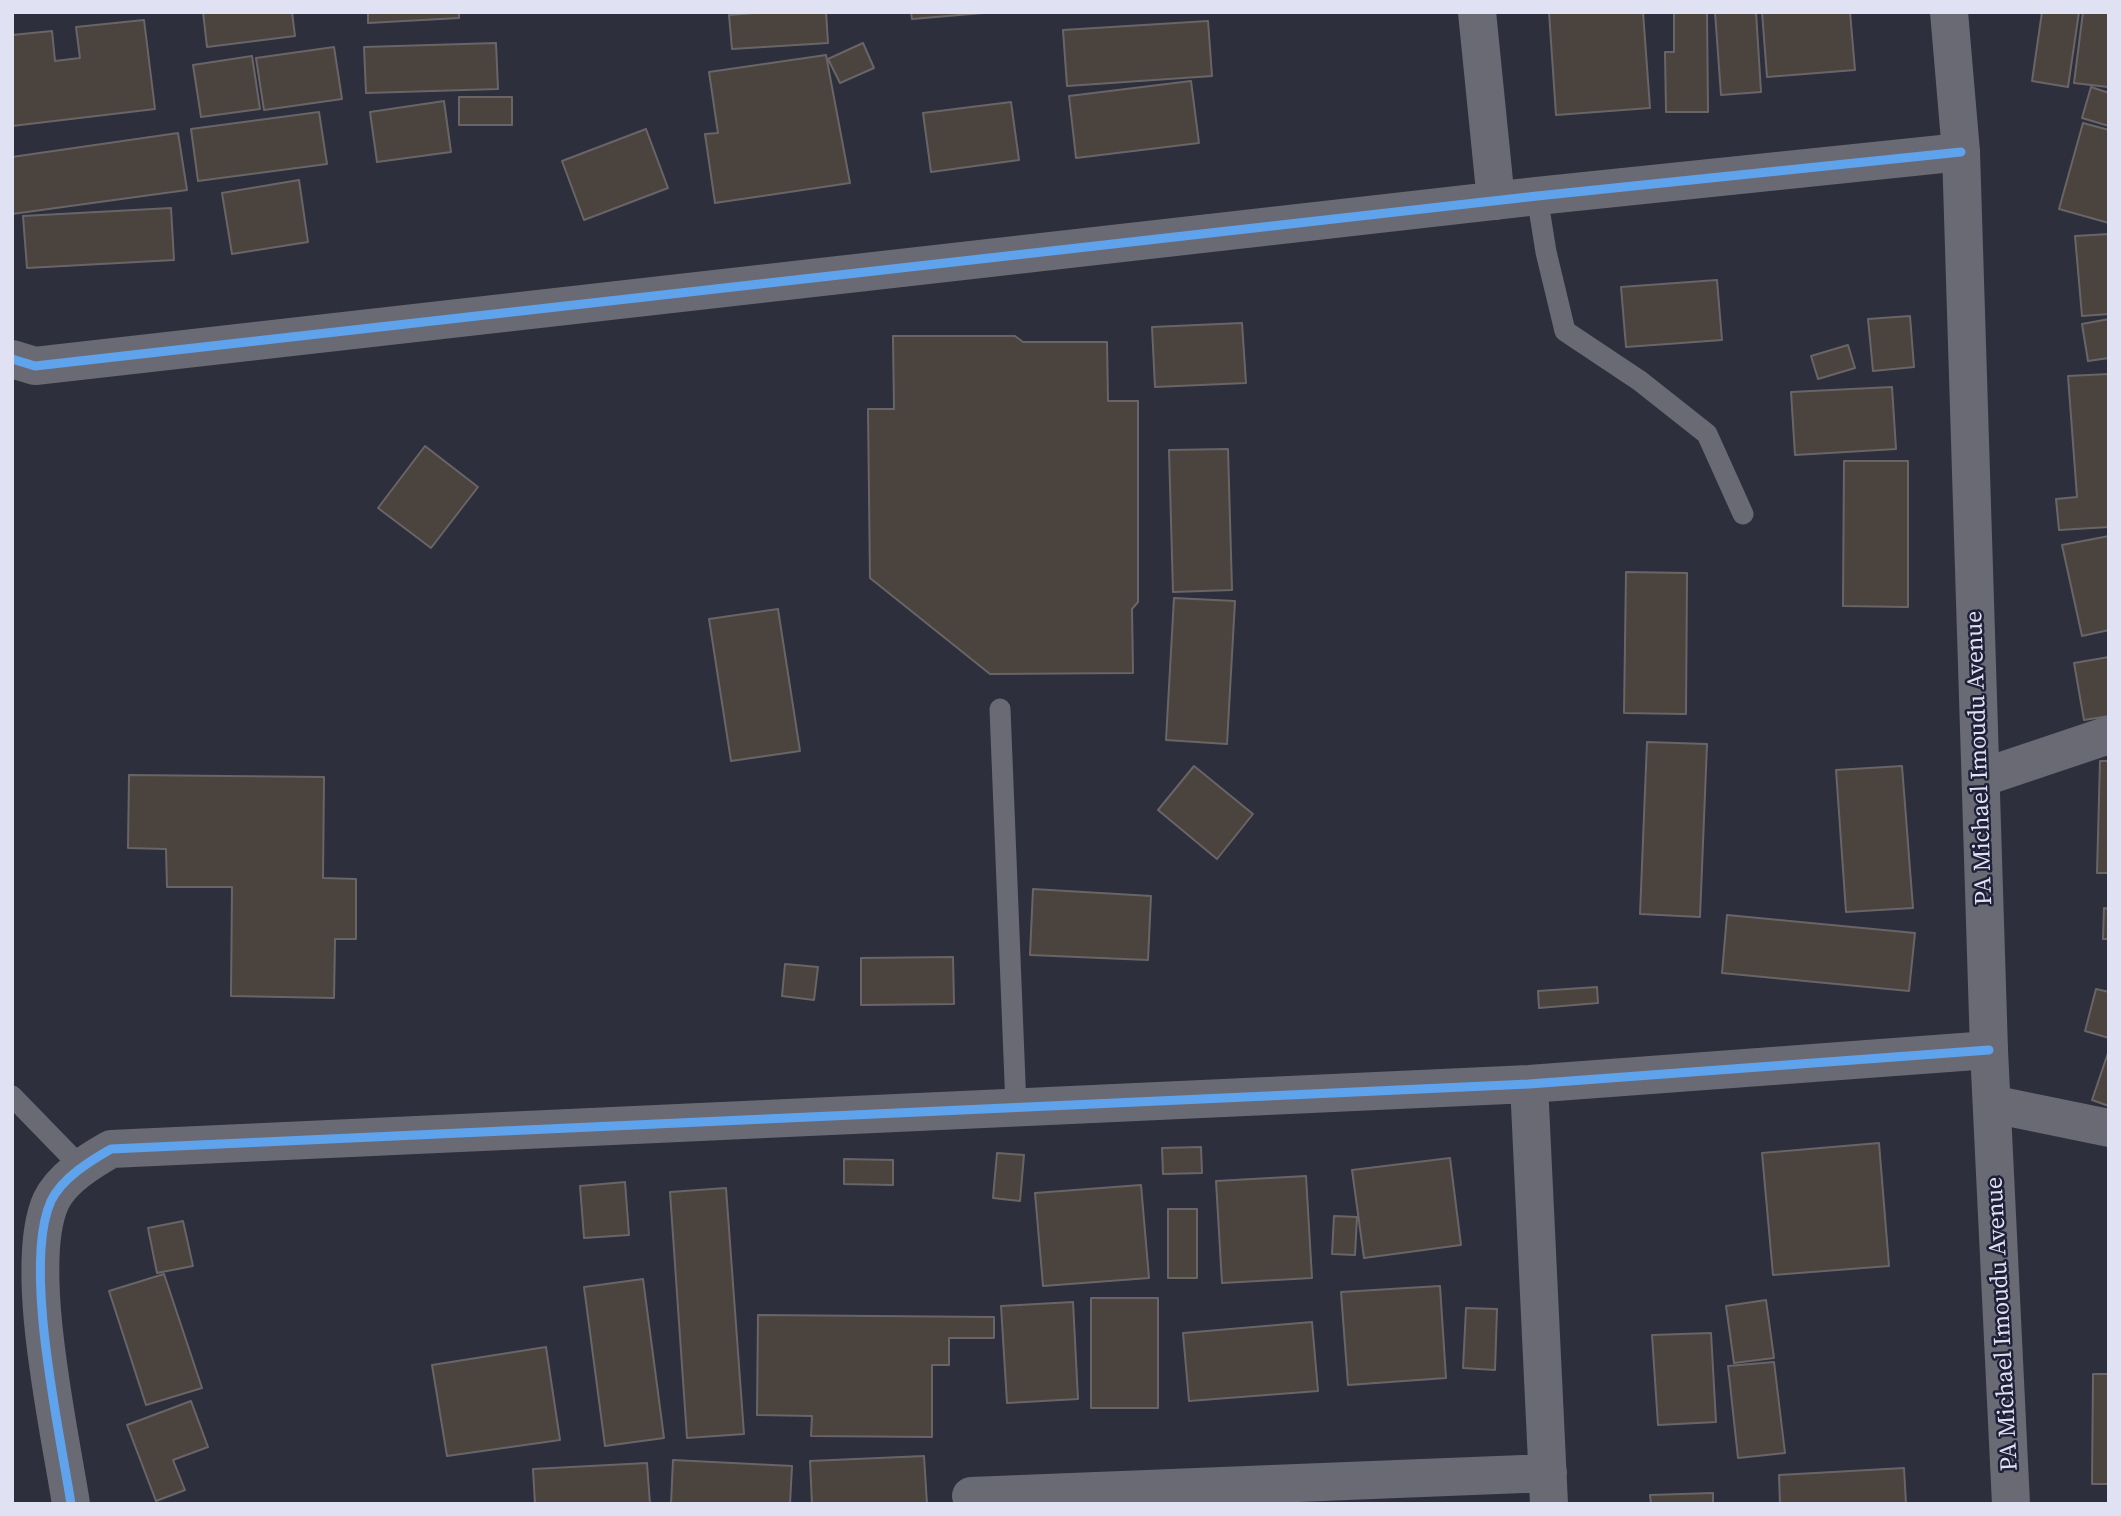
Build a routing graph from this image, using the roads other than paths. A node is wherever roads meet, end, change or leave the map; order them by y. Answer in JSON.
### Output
{"nodes":[{"id":1,"x":1477,"y":12,"type":"edge"},
{"id":2,"x":1949,"y":12,"type":"edge"},
{"id":3,"x":1961,"y":152,"type":"junction"},
{"id":4,"x":1537,"y":196,"type":"junction"},
{"id":5,"x":1496,"y":201,"type":"junction"},
{"id":6,"x":12,"y":359,"type":"edge"},
{"id":7,"x":1743,"y":514,"type":"dead end"},
{"id":8,"x":1000,"y":709,"type":"dead end"},
{"id":9,"x":2109,"y":735,"type":"edge"},
{"id":10,"x":1981,"y":778,"type":"junction"},
{"id":11,"x":1989,"y":1050,"type":"junction"},
{"id":12,"x":1529,"y":1084,"type":"junction"},
{"id":13,"x":12,"y":1096,"type":"edge"},
{"id":14,"x":1992,"y":1104,"type":"junction"},
{"id":15,"x":1016,"y":1107,"type":"junction"},
{"id":16,"x":2109,"y":1128,"type":"edge"},
{"id":17,"x":81,"y":1167,"type":"junction"},
{"id":18,"x":1549,"y":1489,"type":"edge"},
{"id":19,"x":971,"y":1496,"type":"dead end"},
{"id":20,"x":71,"y":1504,"type":"edge"},
{"id":21,"x":2011,"y":1504,"type":"edge"}],
"edges":[{"from":1,"to":5,"type":"street"},
{"from":2,"to":3,"type":"street","name":"PA Michael Imoudu Avenue"},
{"from":3,"to":4,"type":"street"},
{"from":3,"to":10,"type":"street","name":"PA Michael Imoudu Avenue"},
{"from":4,"to":5,"type":"street"},
{"from":4,"to":7,"type":"lane"},
{"from":5,"to":6,"type":"street"},
{"from":8,"to":15,"type":"lane"},
{"from":9,"to":10,"type":"street"},
{"from":10,"to":11,"type":"street","name":"PA Michael Imoudu Avenue"},
{"from":11,"to":12,"type":"street"},
{"from":11,"to":14,"type":"street","name":"PA Michael Imoudu Avenue"},
{"from":12,"to":15,"type":"street"},
{"from":12,"to":18,"type":"street"},
{"from":13,"to":17,"type":"lane"},
{"from":14,"to":16,"type":"street"},
{"from":14,"to":21,"type":"street","name":"PA Michael Imoudu Avenue"},
{"from":15,"to":17,"type":"street"},
{"from":17,"to":20,"type":"street"},
{"from":18,"to":19,"type":"street"}]}
